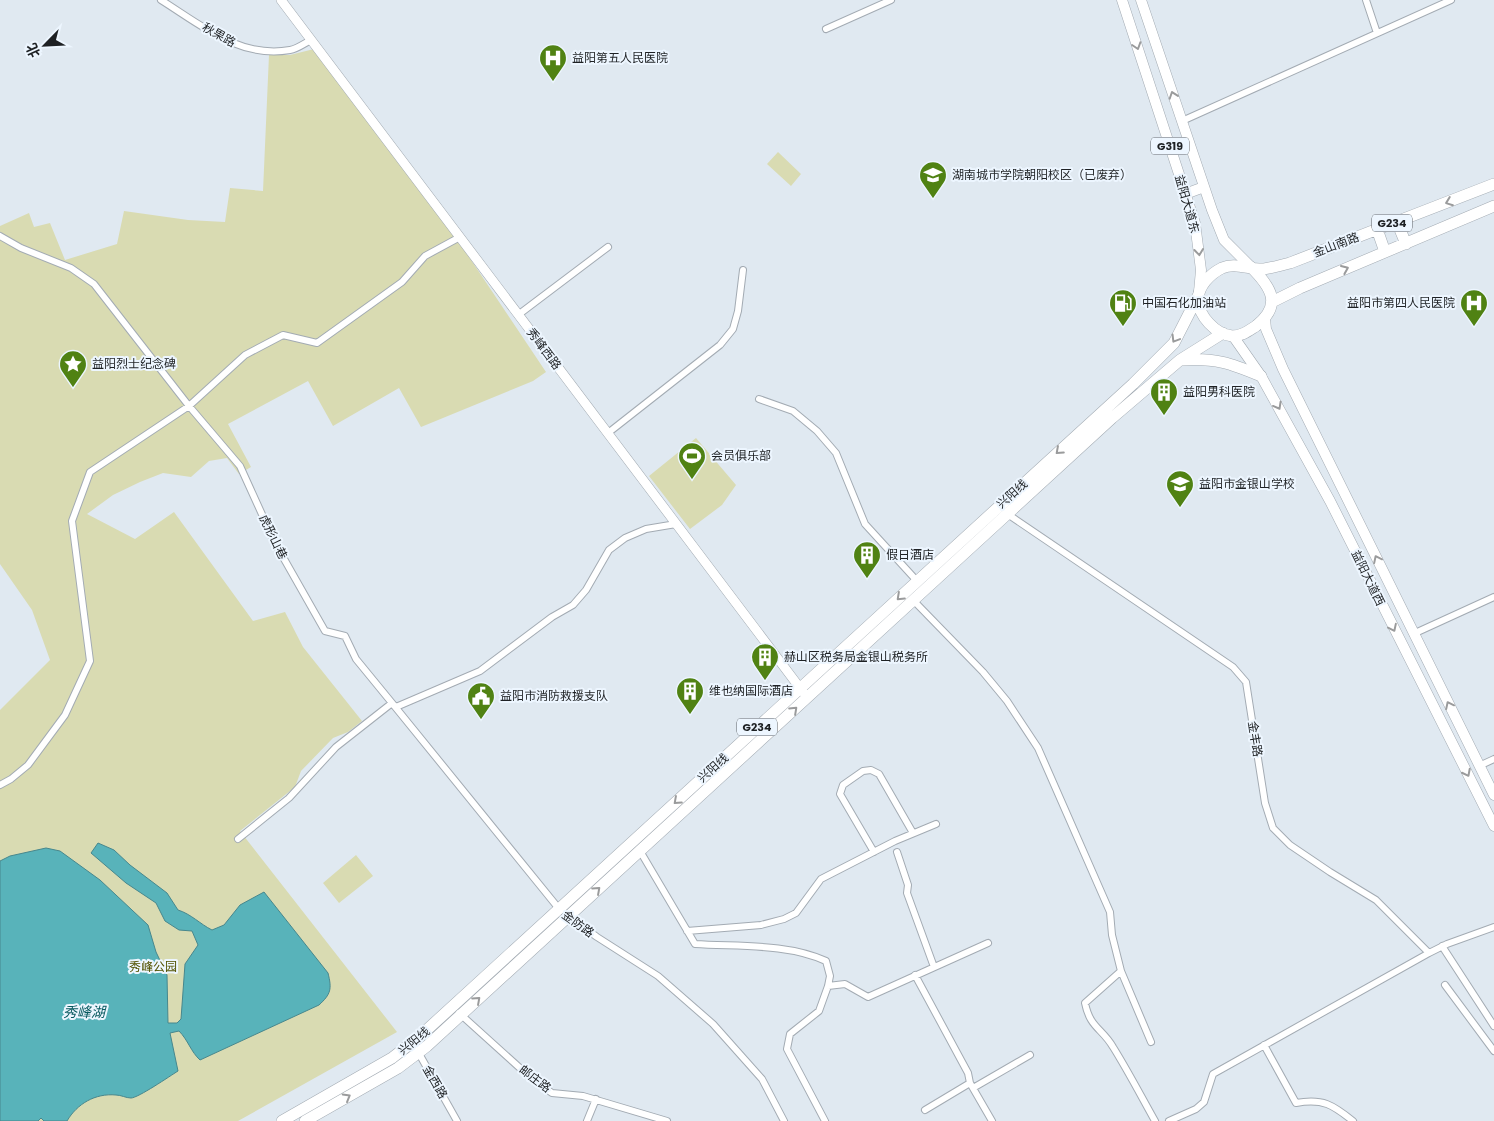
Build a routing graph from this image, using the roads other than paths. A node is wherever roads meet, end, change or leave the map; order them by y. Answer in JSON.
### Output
{"nodes":[{"id":1,"x":161,"y":0,"type":"edge"},
{"id":2,"x":281,"y":0,"type":"edge"},
{"id":3,"x":891,"y":0,"type":"edge"},
{"id":4,"x":1122,"y":0,"type":"edge"},
{"id":5,"x":1141,"y":0,"type":"edge"},
{"id":6,"x":1366,"y":0,"type":"edge"},
{"id":7,"x":1451,"y":0,"type":"edge"},
{"id":8,"x":826,"y":29,"type":"dead end"},
{"id":9,"x":1377,"y":33,"type":"junction"},
{"id":10,"x":311,"y":40,"type":"junction"},
{"id":11,"x":1182,"y":121,"type":"junction"},
{"id":12,"x":1494,"y":184,"type":"edge"},
{"id":13,"x":1204,"y":187,"type":"junction"},
{"id":14,"x":1185,"y":194,"type":"junction"},
{"id":15,"x":1494,"y":206,"type":"edge"},
{"id":16,"x":1397,"y":222,"type":"junction"},
{"id":17,"x":1377,"y":229,"type":"junction"},
{"id":18,"x":0,"y":236,"type":"edge"},
{"id":19,"x":460,"y":237,"type":"junction"},
{"id":20,"x":1406,"y":244,"type":"junction"},
{"id":21,"x":608,"y":247,"type":"dead end"},
{"id":22,"x":1385,"y":252,"type":"junction"},
{"id":23,"x":1251,"y":267,"type":"junction"},
{"id":24,"x":743,"y":270,"type":"dead end"},
{"id":25,"x":1198,"y":296,"type":"junction"},
{"id":26,"x":1272,"y":302,"type":"junction"},
{"id":27,"x":518,"y":315,"type":"junction"},
{"id":28,"x":1265,"y":319,"type":"junction"},
{"id":29,"x":1228,"y":335,"type":"junction"},
{"id":30,"x":1180,"y":360,"type":"junction"},
{"id":31,"x":1261,"y":376,"type":"junction"},
{"id":32,"x":759,"y":399,"type":"dead end"},
{"id":33,"x":189,"y":406,"type":"junction"},
{"id":34,"x":608,"y":433,"type":"junction"},
{"id":35,"x":1003,"y":511,"type":"junction"},
{"id":36,"x":676,"y":524,"type":"junction"},
{"id":37,"x":917,"y":581,"type":"junction"},
{"id":38,"x":1494,"y":597,"type":"edge"},
{"id":39,"x":913,"y":600,"type":"junction"},
{"id":40,"x":1413,"y":634,"type":"junction"},
{"id":41,"x":804,"y":693,"type":"junction"},
{"id":42,"x":394,"y":705,"type":"junction"},
{"id":43,"x":1494,"y":759,"type":"edge"},
{"id":44,"x":1479,"y":766,"type":"junction"},
{"id":45,"x":1490,"y":782,"type":"edge"},
{"id":46,"x":0,"y":785,"type":"edge"},
{"id":47,"x":1494,"y":795,"type":"edge"},
{"id":48,"x":936,"y":824,"type":"dead end"},
{"id":49,"x":1494,"y":826,"type":"edge"},
{"id":50,"x":913,"y":833,"type":"junction"},
{"id":51,"x":238,"y":839,"type":"dead end"},
{"id":52,"x":640,"y":851,"type":"junction"},
{"id":53,"x":874,"y":852,"type":"junction"},
{"id":54,"x":897,"y":852,"type":"dead end"},
{"id":55,"x":564,"y":913,"type":"junction"},
{"id":56,"x":1494,"y":927,"type":"edge"},
{"id":57,"x":687,"y":931,"type":"junction"},
{"id":58,"x":988,"y":943,"type":"dead end"},
{"id":59,"x":1442,"y":946,"type":"junction"},
{"id":60,"x":1429,"y":953,"type":"junction"},
{"id":61,"x":934,"y":967,"type":"junction"},
{"id":62,"x":1121,"y":971,"type":"junction"},
{"id":63,"x":915,"y":975,"type":"junction"},
{"id":64,"x":1445,"y":985,"type":"dead end"},
{"id":65,"x":828,"y":986,"type":"junction"},
{"id":66,"x":457,"y":1011,"type":"junction"},
{"id":67,"x":1494,"y":1026,"type":"edge"},
{"id":68,"x":1151,"y":1042,"type":"dead end"},
{"id":69,"x":1264,"y":1045,"type":"junction"},
{"id":70,"x":415,"y":1048,"type":"junction"},
{"id":71,"x":1494,"y":1051,"type":"edge"},
{"id":72,"x":1030,"y":1055,"type":"dead end"},
{"id":73,"x":972,"y":1086,"type":"junction"},
{"id":74,"x":596,"y":1100,"type":"junction"},
{"id":75,"x":925,"y":1110,"type":"dead end"},
{"id":76,"x":282,"y":1121,"type":"edge"},
{"id":77,"x":305,"y":1121,"type":"edge"},
{"id":78,"x":457,"y":1121,"type":"edge"},
{"id":79,"x":587,"y":1121,"type":"edge"},
{"id":80,"x":667,"y":1121,"type":"edge"},
{"id":81,"x":784,"y":1121,"type":"edge"},
{"id":82,"x":825,"y":1121,"type":"edge"},
{"id":83,"x":992,"y":1121,"type":"edge"},
{"id":84,"x":1155,"y":1121,"type":"edge"},
{"id":85,"x":1168,"y":1121,"type":"edge"},
{"id":86,"x":1354,"y":1121,"type":"edge"}],
"edges":[{"from":1,"to":10,"type":"street","name":"秋果路"},
{"from":2,"to":10,"type":"street","name":"秀峰西路"},
{"from":3,"to":8,"type":"street"},
{"from":4,"to":14,"type":"main road","name":"益阳大道东","number":"G319","one_way":true},
{"from":11,"to":5,"type":"main road","number":"G319","one_way":true},
{"from":6,"to":9,"type":"street"},
{"from":7,"to":9,"type":"street"},
{"from":9,"to":11,"type":"street"},
{"from":10,"to":19,"type":"street","name":"秀峰西路"},
{"from":11,"to":13,"type":"main road","number":"G319"},
{"from":12,"to":16,"type":"highway","name":"金山南路","number":"G234","one_way":true},
{"from":13,"to":14,"type":"main road"},
{"from":13,"to":23,"type":"main road","number":"G319"},
{"from":14,"to":25,"type":"main road","name":"益阳大道东","number":"G319","one_way":true},
{"from":15,"to":20,"type":"highway","name":"金山南路","number":"G234"},
{"from":16,"to":17,"type":"highway","name":"金山南路","number":"G234"},
{"from":16,"to":20,"type":"highway"},
{"from":17,"to":22,"type":"highway"},
{"from":17,"to":23,"type":"highway","name":"金山南路","number":"G234"},
{"from":18,"to":33,"type":"street","name":"虎形山巷"},
{"from":19,"to":27,"type":"street","name":"秀峰西路"},
{"from":19,"to":33,"type":"street"},
{"from":20,"to":22,"type":"highway","name":"金山南路","number":"G234"},
{"from":21,"to":27,"type":"street"},
{"from":26,"to":22,"type":"highway","name":"金山南路","number":"G234","one_way":true},
{"from":23,"to":25,"type":"highway","number":"G234"},
{"from":23,"to":26,"type":"highway"},
{"from":24,"to":34,"type":"street"},
{"from":25,"to":29,"type":"highway"},
{"from":25,"to":35,"type":"highway","name":"兴阳线","number":"G234","one_way":true},
{"from":26,"to":28,"type":"highway"},
{"from":27,"to":34,"type":"street","name":"秀峰西路"},
{"from":28,"to":29,"type":"highway","number":"G234"},
{"from":40,"to":28,"type":"main road","name":"益阳大道西","one_way":true},
{"from":29,"to":30,"type":"highway","name":"兴阳线","number":"G234"},
{"from":29,"to":31,"type":"main road","name":"益阳大道西"},
{"from":30,"to":31,"type":"highway"},
{"from":30,"to":35,"type":"highway","name":"兴阳线","number":"G234"},
{"from":31,"to":49,"type":"main road","name":"益阳大道西","one_way":true},
{"from":32,"to":37,"type":"street"},
{"from":33,"to":42,"type":"street","name":"虎形山巷"},
{"from":33,"to":46,"type":"street"},
{"from":34,"to":36,"type":"street","name":"秀峰西路"},
{"from":35,"to":37,"type":"highway","name":"兴阳线","number":"G234"},
{"from":35,"to":39,"type":"highway","name":"兴阳线","number":"G234"},
{"from":35,"to":60,"type":"street","name":"金丰路"},
{"from":36,"to":41,"type":"street","name":"秀峰西路"},
{"from":36,"to":42,"type":"street"},
{"from":37,"to":41,"type":"highway","name":"兴阳线","number":"G234","one_way":true},
{"from":38,"to":40,"type":"street"},
{"from":39,"to":41,"type":"highway","name":"兴阳线","number":"G234"},
{"from":39,"to":62,"type":"street"},
{"from":44,"to":40,"type":"main road","name":"益阳大道西","one_way":true},
{"from":52,"to":41,"type":"highway","name":"兴阳线","number":"G234","one_way":true},
{"from":41,"to":55,"type":"highway","name":"兴阳线","number":"G234","one_way":true},
{"from":42,"to":51,"type":"street"},
{"from":42,"to":55,"type":"street","name":"金防路"},
{"from":43,"to":44,"type":"street"},
{"from":44,"to":45,"type":"main road","name":"益阳大道西"},
{"from":45,"to":47,"type":"main road","name":"益阳大道西"},
{"from":48,"to":50,"type":"street"},
{"from":50,"to":53,"type":"street"},
{"from":50,"to":53,"type":"street"},
{"from":55,"to":52,"type":"highway","name":"兴阳线","number":"G234","one_way":true},
{"from":52,"to":57,"type":"street"},
{"from":53,"to":57,"type":"street"},
{"from":54,"to":61,"type":"street"},
{"from":55,"to":66,"type":"highway","name":"兴阳线","number":"G234"},
{"from":55,"to":81,"type":"street","name":"金防路"},
{"from":56,"to":59,"type":"street"},
{"from":57,"to":65,"type":"street"},
{"from":58,"to":61,"type":"street"},
{"from":59,"to":60,"type":"street"},
{"from":59,"to":67,"type":"street"},
{"from":60,"to":69,"type":"street"},
{"from":61,"to":63,"type":"street"},
{"from":62,"to":68,"type":"street"},
{"from":62,"to":84,"type":"street"},
{"from":63,"to":65,"type":"street"},
{"from":63,"to":73,"type":"street"},
{"from":64,"to":71,"type":"street"},
{"from":65,"to":82,"type":"street"},
{"from":66,"to":70,"type":"highway","name":"兴阳线","number":"G234"},
{"from":66,"to":74,"type":"street","name":"邮庄路"},
{"from":69,"to":85,"type":"street"},
{"from":69,"to":86,"type":"street"},
{"from":70,"to":76,"type":"highway","name":"兴阳线","number":"G234"},
{"from":77,"to":70,"type":"highway","name":"兴阳线","number":"G234","one_way":true},
{"from":70,"to":78,"type":"street","name":"金西路"},
{"from":72,"to":73,"type":"street"},
{"from":73,"to":75,"type":"street"},
{"from":73,"to":83,"type":"street"},
{"from":74,"to":79,"type":"street"},
{"from":74,"to":80,"type":"street","name":"邮庄路"}]}
